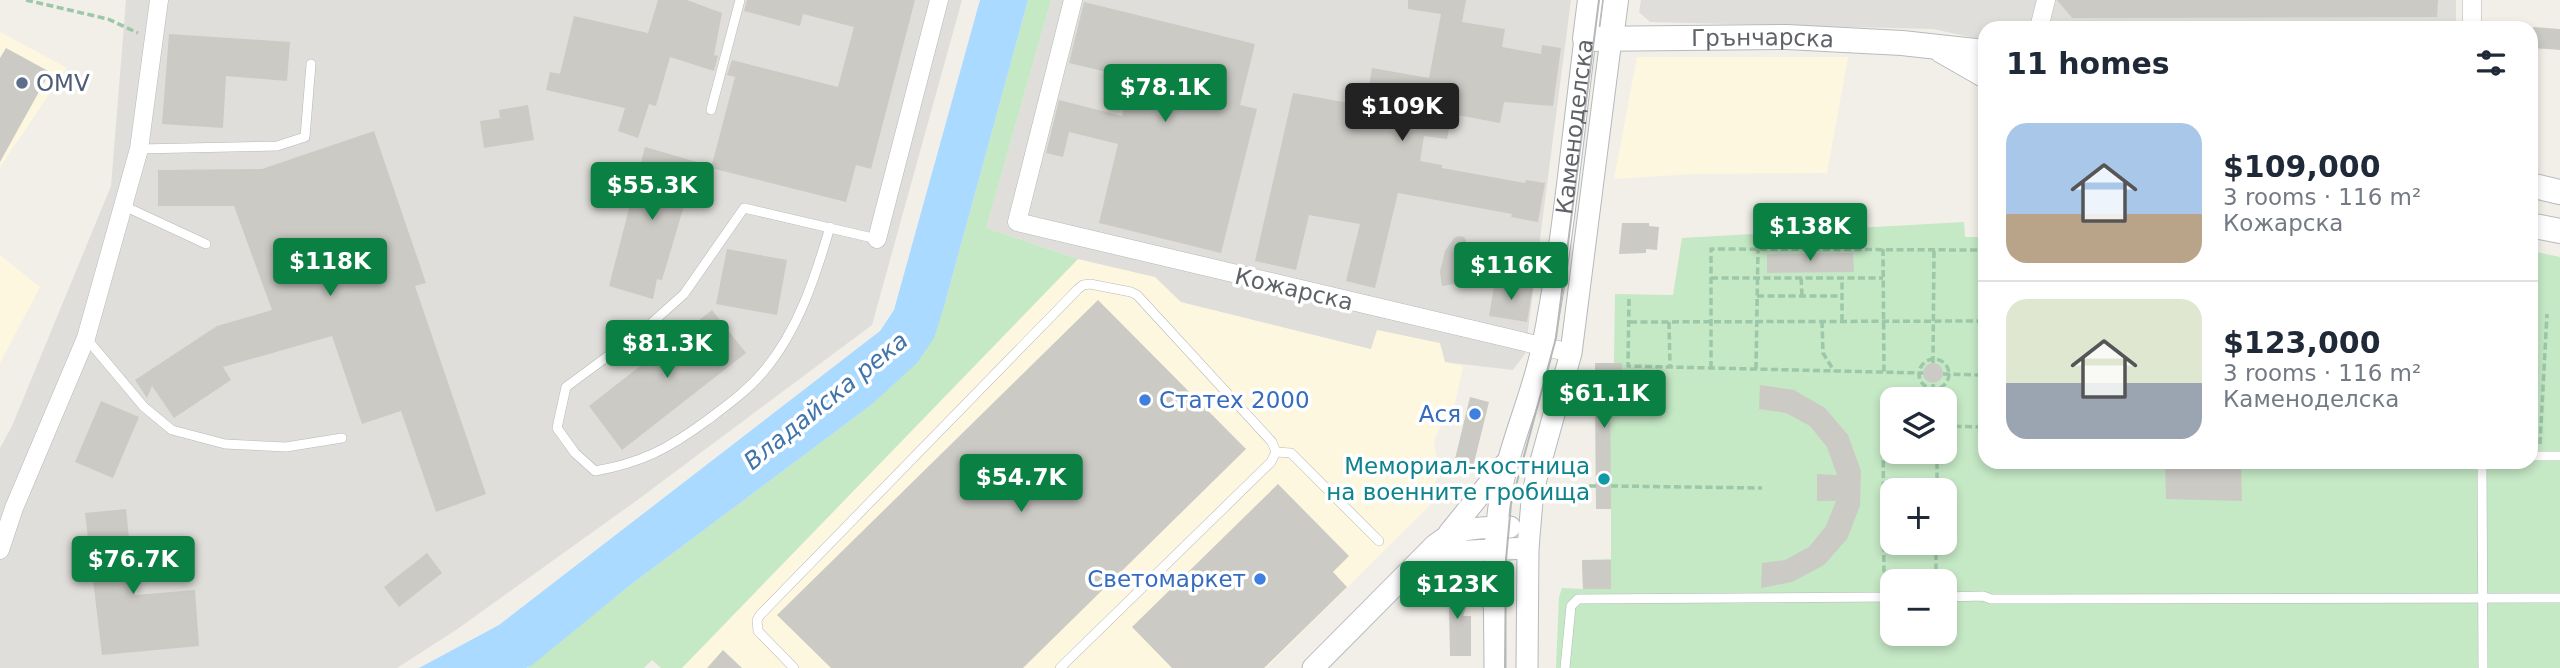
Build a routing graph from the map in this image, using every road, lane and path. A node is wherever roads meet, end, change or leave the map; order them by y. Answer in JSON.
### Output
{"nodes":[{"id":1,"x":26,"y":0,"type":"edge"},
{"id":2,"x":159,"y":0,"type":"edge"},
{"id":3,"x":740,"y":0,"type":"edge"},
{"id":4,"x":939,"y":0,"type":"edge"},
{"id":5,"x":1073,"y":0,"type":"edge"},
{"id":6,"x":1590,"y":0,"type":"edge"},
{"id":7,"x":1616,"y":0,"type":"edge"},
{"id":8,"x":2046,"y":0,"type":"edge"},
{"id":9,"x":2472,"y":0,"type":"edge"},
{"id":10,"x":2042,"y":21,"type":"edge"},
{"id":11,"x":2472,"y":21,"type":"edge"},
{"id":12,"x":1585,"y":39,"type":"junction"},
{"id":13,"x":1611,"y":39,"type":"junction"},
{"id":14,"x":154,"y":40,"type":"junction"},
{"id":15,"x":1939,"y":48,"type":"junction"},
{"id":16,"x":1978,"y":51,"type":"edge"},
{"id":17,"x":311,"y":64,"type":"dead end"},
{"id":18,"x":1978,"y":71,"type":"edge"},
{"id":19,"x":710,"y":110,"type":"dead end"},
{"id":20,"x":139,"y":149,"type":"junction"},
{"id":21,"x":2560,"y":181,"type":"edge"},
{"id":22,"x":2538,"y":182,"type":"edge"},
{"id":23,"x":2538,"y":185,"type":"edge"},
{"id":24,"x":2560,"y":192,"type":"edge"},
{"id":25,"x":124,"y":206,"type":"junction"},
{"id":26,"x":830,"y":227,"type":"junction"},
{"id":27,"x":2538,"y":227,"type":"edge"},
{"id":28,"x":2560,"y":231,"type":"edge"},
{"id":29,"x":877,"y":239,"type":"joint"},
{"id":30,"x":206,"y":244,"type":"dead end"},
{"id":31,"x":1758,"y":249,"type":"junction"},
{"id":32,"x":1884,"y":249,"type":"junction"},
{"id":33,"x":1934,"y":250,"type":"junction"},
{"id":34,"x":1978,"y":250,"type":"edge"},
{"id":35,"x":1711,"y":278,"type":"junction"},
{"id":36,"x":1758,"y":278,"type":"junction"},
{"id":37,"x":1801,"y":278,"type":"junction"},
{"id":38,"x":1842,"y":278,"type":"junction"},
{"id":39,"x":1883,"y":278,"type":"junction"},
{"id":40,"x":1757,"y":296,"type":"junction"},
{"id":41,"x":1801,"y":296,"type":"junction"},
{"id":42,"x":1842,"y":296,"type":"junction"},
{"id":43,"x":1629,"y":299,"type":"dead end"},
{"id":44,"x":2547,"y":314,"type":"dead end"},
{"id":45,"x":1711,"y":321,"type":"junction"},
{"id":46,"x":1757,"y":321,"type":"junction"},
{"id":47,"x":1822,"y":321,"type":"junction"},
{"id":48,"x":1842,"y":321,"type":"junction"},
{"id":49,"x":1884,"y":321,"type":"junction"},
{"id":50,"x":1933,"y":321,"type":"junction"},
{"id":51,"x":1978,"y":321,"type":"edge"},
{"id":52,"x":1629,"y":322,"type":"junction"},
{"id":53,"x":1669,"y":322,"type":"junction"},
{"id":54,"x":86,"y":338,"type":"junction"},
{"id":55,"x":1543,"y":347,"type":"junction"},
{"id":56,"x":1571,"y":354,"type":"junction"},
{"id":57,"x":1933,"y":361,"type":"junction"},
{"id":58,"x":1670,"y":367,"type":"junction"},
{"id":59,"x":1711,"y":368,"type":"junction"},
{"id":60,"x":1756,"y":369,"type":"junction"},
{"id":61,"x":1834,"y":371,"type":"junction"},
{"id":62,"x":1884,"y":373,"type":"junction"},
{"id":63,"x":1921,"y":373,"type":"junction"},
{"id":64,"x":1943,"y":374,"type":"dead end"},
{"id":65,"x":1950,"y":374,"type":"junction"},
{"id":66,"x":1978,"y":375,"type":"edge"},
{"id":67,"x":1933,"y":384,"type":"dead end"},
{"id":68,"x":1925,"y":387,"type":"edge"},
{"id":69,"x":1934,"y":387,"type":"edge"},
{"id":70,"x":1939,"y":387,"type":"edge"},
{"id":71,"x":2538,"y":420,"type":"edge"},
{"id":72,"x":1957,"y":426,"type":"edge"},
{"id":73,"x":1978,"y":427,"type":"edge"},
{"id":74,"x":342,"y":438,"type":"dead end"},
{"id":75,"x":1276,"y":452,"type":"junction"},
{"id":76,"x":1511,"y":455,"type":"junction"},
{"id":77,"x":2538,"y":456,"type":"edge"},
{"id":78,"x":2560,"y":456,"type":"edge"},
{"id":79,"x":1884,"y":464,"type":"edge"},
{"id":80,"x":2482,"y":469,"type":"edge"},
{"id":81,"x":1569,"y":486,"type":"dead end"},
{"id":82,"x":1596,"y":486,"type":"dead end"},
{"id":83,"x":1611,"y":486,"type":"dead end"},
{"id":84,"x":1762,"y":488,"type":"dead end"},
{"id":85,"x":1529,"y":526,"type":"junction"},
{"id":86,"x":1498,"y":527,"type":"junction"},
{"id":87,"x":1449,"y":533,"type":"junction"},
{"id":88,"x":1379,"y":541,"type":"dead end"},
{"id":89,"x":1528,"y":548,"type":"junction"},
{"id":90,"x":1496,"y":549,"type":"junction"},
{"id":91,"x":0,"y":550,"type":"edge"},
{"id":92,"x":1428,"y":564,"type":"junction"},
{"id":93,"x":1887,"y":569,"type":"edge"},
{"id":94,"x":1400,"y":582,"type":"junction"},
{"id":95,"x":1880,"y":597,"type":"edge"},
{"id":96,"x":1957,"y":597,"type":"edge"},
{"id":97,"x":2560,"y":598,"type":"edge"},
{"id":98,"x":2482,"y":599,"type":"junction"},
{"id":99,"x":1495,"y":607,"type":"junction"},
{"id":100,"x":794,"y":668,"type":"edge"},
{"id":101,"x":1060,"y":668,"type":"edge"},
{"id":102,"x":1313,"y":668,"type":"edge"},
{"id":103,"x":1495,"y":668,"type":"edge"},
{"id":104,"x":1527,"y":668,"type":"edge"},
{"id":105,"x":1565,"y":668,"type":"edge"},
{"id":106,"x":2483,"y":668,"type":"edge"}],
"edges":[{"from":1,"to":14,"type":"path"},
{"from":2,"to":14,"type":"street"},
{"from":3,"to":19,"type":"lane"},
{"from":4,"to":29,"type":"street"},
{"from":5,"to":55,"type":"street","name":"Кожарска"},
{"from":6,"to":12,"type":"main road","name":"Каменоделска"},
{"from":7,"to":13,"type":"main road","name":"Каменоделска"},
{"from":8,"to":10,"type":"street"},
{"from":9,"to":11,"type":"street"},
{"from":12,"to":13,"type":"main road","name":"Грънчарска"},
{"from":12,"to":55,"type":"street","name":"Каменоделска"},
{"from":13,"to":15,"type":"main road","name":"Грънчарска"},
{"from":13,"to":56,"type":"street","name":"Каменоделска"},
{"from":14,"to":20,"type":"street"},
{"from":15,"to":16,"type":"main road","name":"Грънчарска"},
{"from":15,"to":18,"type":"main road"},
{"from":17,"to":20,"type":"lane"},
{"from":20,"to":25,"type":"street"},
{"from":21,"to":22,"type":"street"},
{"from":23,"to":24,"type":"main road"},
{"from":25,"to":30,"type":"lane"},
{"from":25,"to":54,"type":"street"},
{"from":26,"to":26,"type":"lane"},
{"from":26,"to":29,"type":"lane"},
{"from":27,"to":28,"type":"main road"},
{"from":31,"to":32,"type":"path"},
{"from":31,"to":35,"type":"path"},
{"from":31,"to":36,"type":"path"},
{"from":32,"to":33,"type":"path"},
{"from":32,"to":39,"type":"path"},
{"from":33,"to":34,"type":"path"},
{"from":33,"to":50,"type":"path"},
{"from":35,"to":36,"type":"path"},
{"from":35,"to":45,"type":"path"},
{"from":36,"to":37,"type":"path"},
{"from":36,"to":40,"type":"path"},
{"from":37,"to":38,"type":"path"},
{"from":37,"to":41,"type":"path"},
{"from":38,"to":39,"type":"path"},
{"from":38,"to":42,"type":"path"},
{"from":39,"to":49,"type":"path"},
{"from":40,"to":41,"type":"path"},
{"from":40,"to":46,"type":"path"},
{"from":41,"to":42,"type":"path"},
{"from":42,"to":48,"type":"path"},
{"from":43,"to":52,"type":"path"},
{"from":44,"to":71,"type":"path"},
{"from":45,"to":46,"type":"path"},
{"from":45,"to":53,"type":"path"},
{"from":45,"to":59,"type":"path"},
{"from":46,"to":47,"type":"path"},
{"from":46,"to":60,"type":"path"},
{"from":47,"to":48,"type":"path"},
{"from":47,"to":61,"type":"path"},
{"from":48,"to":49,"type":"path"},
{"from":49,"to":50,"type":"path"},
{"from":49,"to":62,"type":"path"},
{"from":50,"to":51,"type":"path"},
{"from":50,"to":57,"type":"path"},
{"from":52,"to":53,"type":"path"},
{"from":52,"to":58,"type":"path"},
{"from":53,"to":58,"type":"path"},
{"from":54,"to":74,"type":"lane"},
{"from":54,"to":91,"type":"street"},
{"from":55,"to":56,"type":"street","name":"Кожарска"},
{"from":55,"to":76,"type":"street","name":"Каменоделска"},
{"from":56,"to":85,"type":"street","name":"Каменоделска"},
{"from":57,"to":63,"type":"path"},
{"from":57,"to":65,"type":"path"},
{"from":58,"to":59,"type":"path"},
{"from":59,"to":60,"type":"path"},
{"from":60,"to":61,"type":"path"},
{"from":61,"to":62,"type":"path"},
{"from":62,"to":63,"type":"path"},
{"from":63,"to":68,"type":"path"},
{"from":64,"to":65,"type":"path"},
{"from":65,"to":66,"type":"path"},
{"from":65,"to":70,"type":"path"},
{"from":67,"to":69,"type":"path"},
{"from":72,"to":73,"type":"path"},
{"from":75,"to":88,"type":"lane"},
{"from":75,"to":100,"type":"lane"},
{"from":75,"to":101,"type":"lane"},
{"from":76,"to":86,"type":"street","name":"Каменоделска"},
{"from":76,"to":87,"type":"street"},
{"from":77,"to":78,"type":"lane"},
{"from":79,"to":93,"type":"path"},
{"from":80,"to":98,"type":"lane"},
{"from":81,"to":82,"type":"path"},
{"from":83,"to":84,"type":"path"},
{"from":85,"to":86,"type":"street"},
{"from":85,"to":89,"type":"street","name":"Каменоделска"},
{"from":86,"to":87,"type":"street"},
{"from":86,"to":90,"type":"street","name":"Каменоделска"},
{"from":87,"to":94,"type":"street"},
{"from":89,"to":90,"type":"street"},
{"from":89,"to":104,"type":"street","name":"Каменоделска"},
{"from":90,"to":92,"type":"street"},
{"from":90,"to":99,"type":"street","name":"Каменоделска"},
{"from":92,"to":94,"type":"street"},
{"from":92,"to":99,"type":"street"},
{"from":94,"to":102,"type":"street"},
{"from":95,"to":105,"type":"lane"},
{"from":96,"to":98,"type":"lane"},
{"from":97,"to":98,"type":"lane"},
{"from":98,"to":106,"type":"lane"},
{"from":99,"to":103,"type":"street","name":"Каменоделска"}]}
